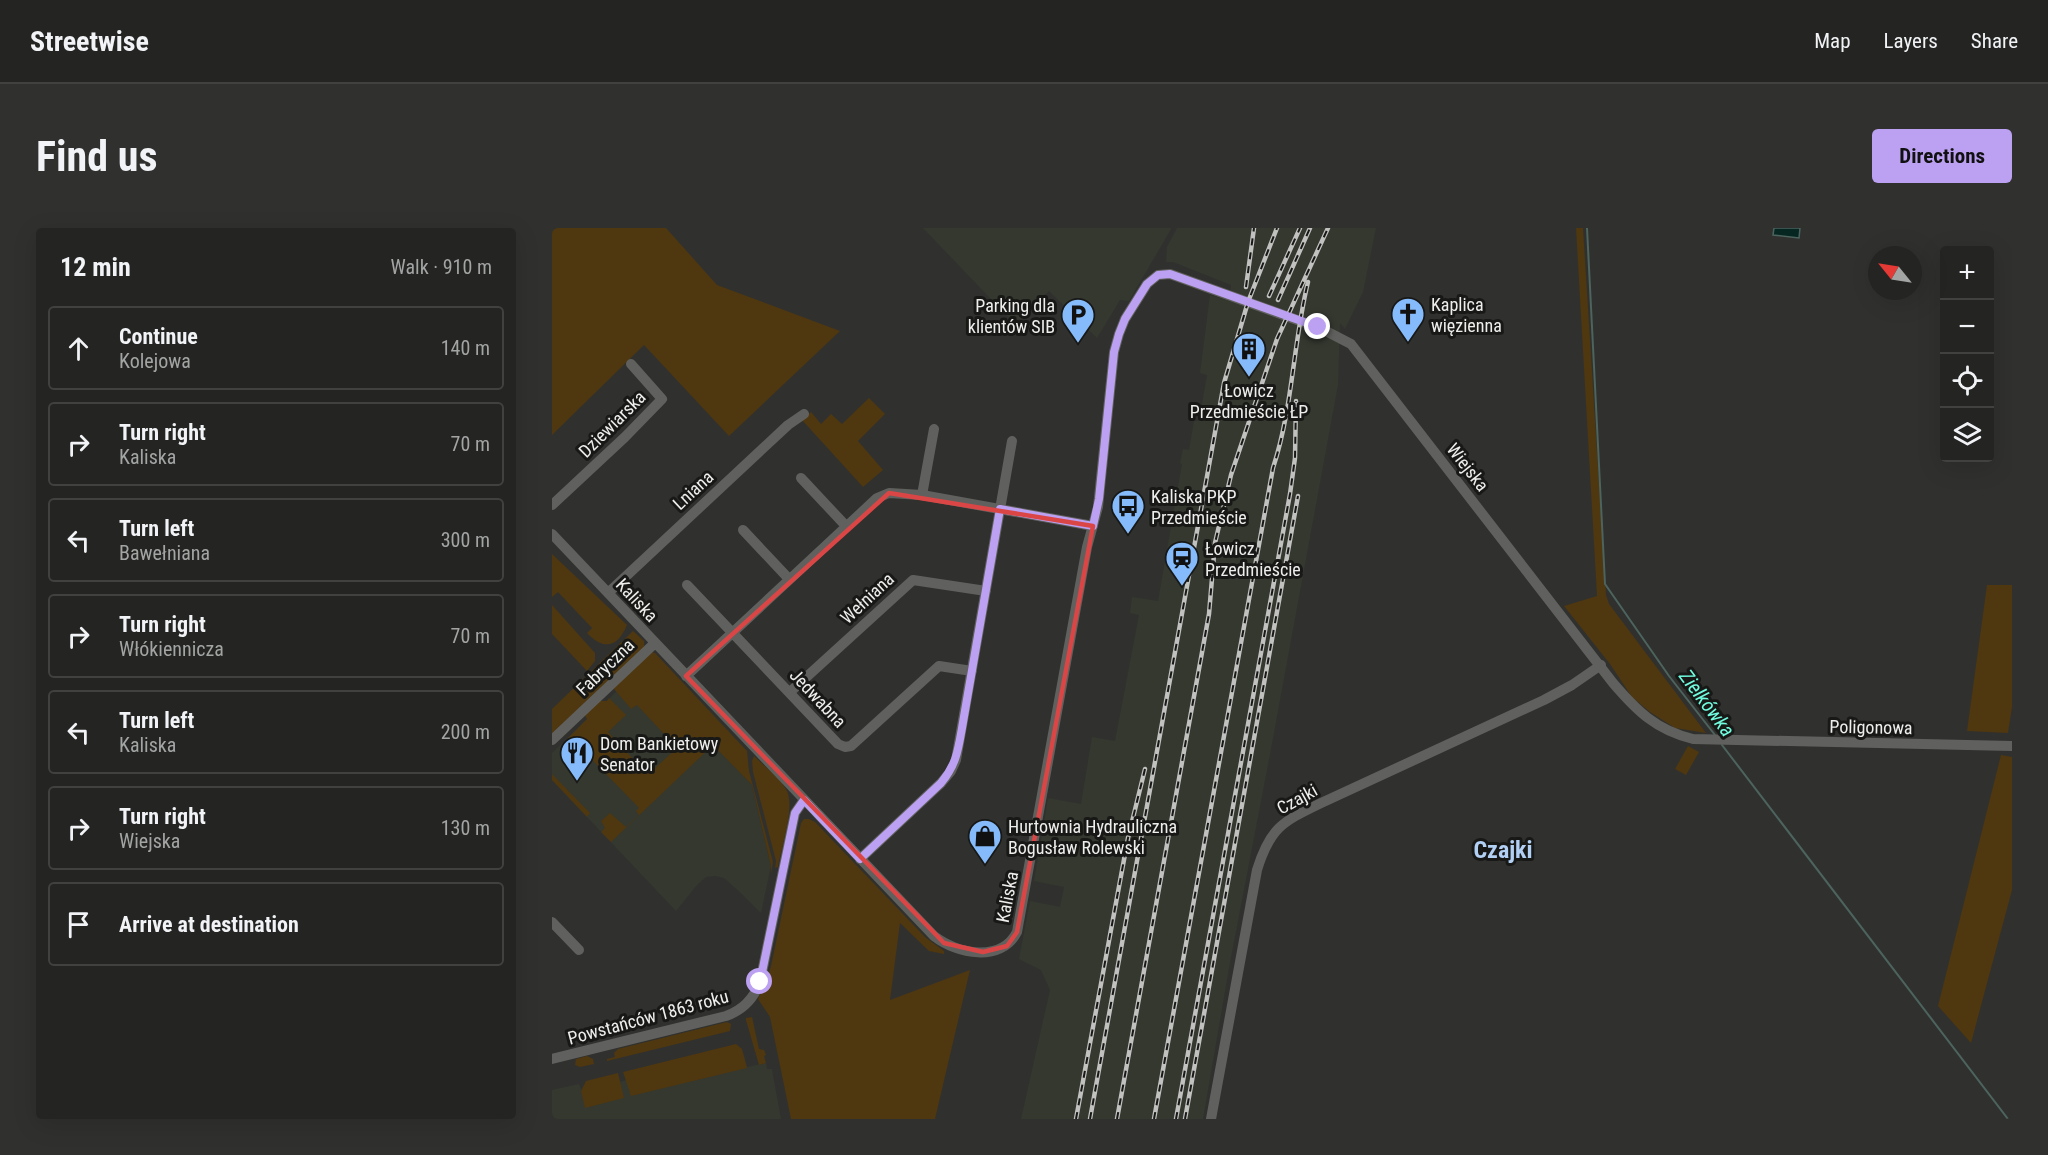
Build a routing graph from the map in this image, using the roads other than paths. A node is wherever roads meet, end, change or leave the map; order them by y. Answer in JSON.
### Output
{"nodes":[{"id":1,"x":1158,"y":275,"type":"joint"},
{"id":2,"x":631,"y":364,"type":"dead end"},
{"id":3,"x":804,"y":414,"type":"dead end"},
{"id":4,"x":934,"y":429,"type":"dead end"},
{"id":5,"x":1011,"y":441,"type":"dead end"},
{"id":6,"x":801,"y":478,"type":"dead end"},
{"id":7,"x":922,"y":495,"type":"junction"},
{"id":8,"x":552,"y":506,"type":"edge"},
{"id":9,"x":1000,"y":509,"type":"junction"},
{"id":10,"x":846,"y":526,"type":"junction"},
{"id":11,"x":1093,"y":526,"type":"junction"},
{"id":12,"x":742,"y":530,"type":"dead end"},
{"id":13,"x":552,"y":534,"type":"edge"},
{"id":14,"x":789,"y":579,"type":"junction"},
{"id":15,"x":687,"y":585,"type":"dead end"},
{"id":16,"x":986,"y":591,"type":"junction"},
{"id":17,"x":608,"y":593,"type":"junction"},
{"id":18,"x":732,"y":632,"type":"junction"},
{"id":19,"x":655,"y":643,"type":"junction"},
{"id":20,"x":1601,"y":665,"type":"junction"},
{"id":21,"x":972,"y":671,"type":"junction"},
{"id":22,"x":686,"y":676,"type":"junction"},
{"id":23,"x":790,"y":692,"type":"junction"},
{"id":24,"x":552,"y":740,"type":"edge"},
{"id":25,"x":1709,"y":740,"type":"joint"},
{"id":26,"x":2012,"y":747,"type":"edge"},
{"id":27,"x":804,"y":800,"type":"junction"},
{"id":28,"x":860,"y":859,"type":"junction"},
{"id":29,"x":552,"y":922,"type":"edge"},
{"id":30,"x":579,"y":950,"type":"dead end"},
{"id":31,"x":552,"y":1059,"type":"edge"},
{"id":32,"x":1211,"y":1119,"type":"edge"}],
"edges":[{"from":1,"to":11,"type":"street","name":"Kaliska"},
{"from":1,"to":20,"type":"street","name":"Wiejska"},
{"from":2,"to":8,"type":"street","name":"Dziewiarska"},
{"from":3,"to":17,"type":"street","name":"Lniana"},
{"from":4,"to":7,"type":"street"},
{"from":5,"to":9,"type":"street"},
{"from":6,"to":10,"type":"street"},
{"from":7,"to":9,"type":"street"},
{"from":7,"to":10,"type":"street"},
{"from":9,"to":11,"type":"street"},
{"from":9,"to":16,"type":"street"},
{"from":10,"to":14,"type":"street"},
{"from":11,"to":28,"type":"street","name":"Kaliska"},
{"from":12,"to":14,"type":"street"},
{"from":13,"to":17,"type":"street","name":"Kaliska"},
{"from":14,"to":18,"type":"street"},
{"from":15,"to":18,"type":"street","name":"Jedwabna"},
{"from":16,"to":21,"type":"street"},
{"from":16,"to":23,"type":"street","name":"Wełniana"},
{"from":17,"to":19,"type":"street","name":"Kaliska"},
{"from":18,"to":22,"type":"street"},
{"from":18,"to":23,"type":"street","name":"Jedwabna"},
{"from":19,"to":22,"type":"street","name":"Kaliska"},
{"from":19,"to":24,"type":"street","name":"Fabryczna"},
{"from":20,"to":25,"type":"street","name":"Wiejska"},
{"from":20,"to":32,"type":"street","name":"Czajki"},
{"from":21,"to":23,"type":"street","name":"Jedwabna"},
{"from":21,"to":28,"type":"street"},
{"from":22,"to":27,"type":"street","name":"Kaliska"},
{"from":25,"to":26,"type":"street","name":"Poligonowa"},
{"from":27,"to":28,"type":"street","name":"Kaliska"},
{"from":27,"to":31,"type":"street","name":"Powstańców 1863 roku"},
{"from":29,"to":30,"type":"street"}]}
